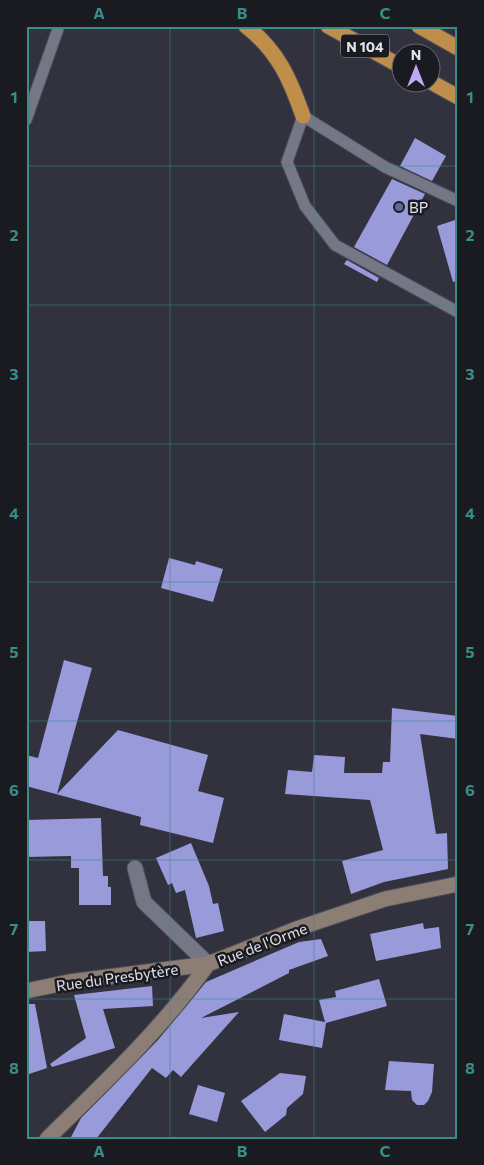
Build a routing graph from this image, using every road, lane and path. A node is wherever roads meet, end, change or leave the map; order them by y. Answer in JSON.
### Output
{"nodes":[{"id":1,"x":59,"y":26,"type":"edge"},
{"id":2,"x":246,"y":26,"type":"edge"},
{"id":3,"x":328,"y":26,"type":"edge"},
{"id":4,"x":419,"y":26,"type":"edge"},
{"id":5,"x":458,"y":48,"type":"edge"},
{"id":6,"x":392,"y":61,"type":"edge"},
{"id":7,"x":442,"y":88,"type":"edge"},
{"id":8,"x":458,"y":97,"type":"edge"},
{"id":9,"x":303,"y":116,"type":"junction"},
{"id":10,"x":26,"y":120,"type":"edge"},
{"id":11,"x":458,"y":201,"type":"edge"},
{"id":12,"x":458,"y":312,"type":"edge"},
{"id":13,"x":135,"y":868,"type":"dead end"},
{"id":14,"x":458,"y":884,"type":"edge"},
{"id":15,"x":208,"y":964,"type":"junction"},
{"id":16,"x":26,"y":991,"type":"edge"},
{"id":17,"x":47,"y":1139,"type":"edge"}],
"edges":[{"from":1,"to":10,"type":"lane"},
{"from":2,"to":9,"type":"highway"},
{"from":3,"to":6,"type":"highway","number":"N 104"},
{"from":4,"to":5,"type":"highway"},
{"from":7,"to":8,"type":"highway"},
{"from":9,"to":11,"type":"lane"},
{"from":9,"to":12,"type":"lane"},
{"from":13,"to":15,"type":"street"},
{"from":14,"to":15,"type":"street","name":"Rue de l'Orme"},
{"from":15,"to":16,"type":"street","name":"Rue du Presbytère"},
{"from":15,"to":17,"type":"street","name":"Rue de l'Orme"}]}
